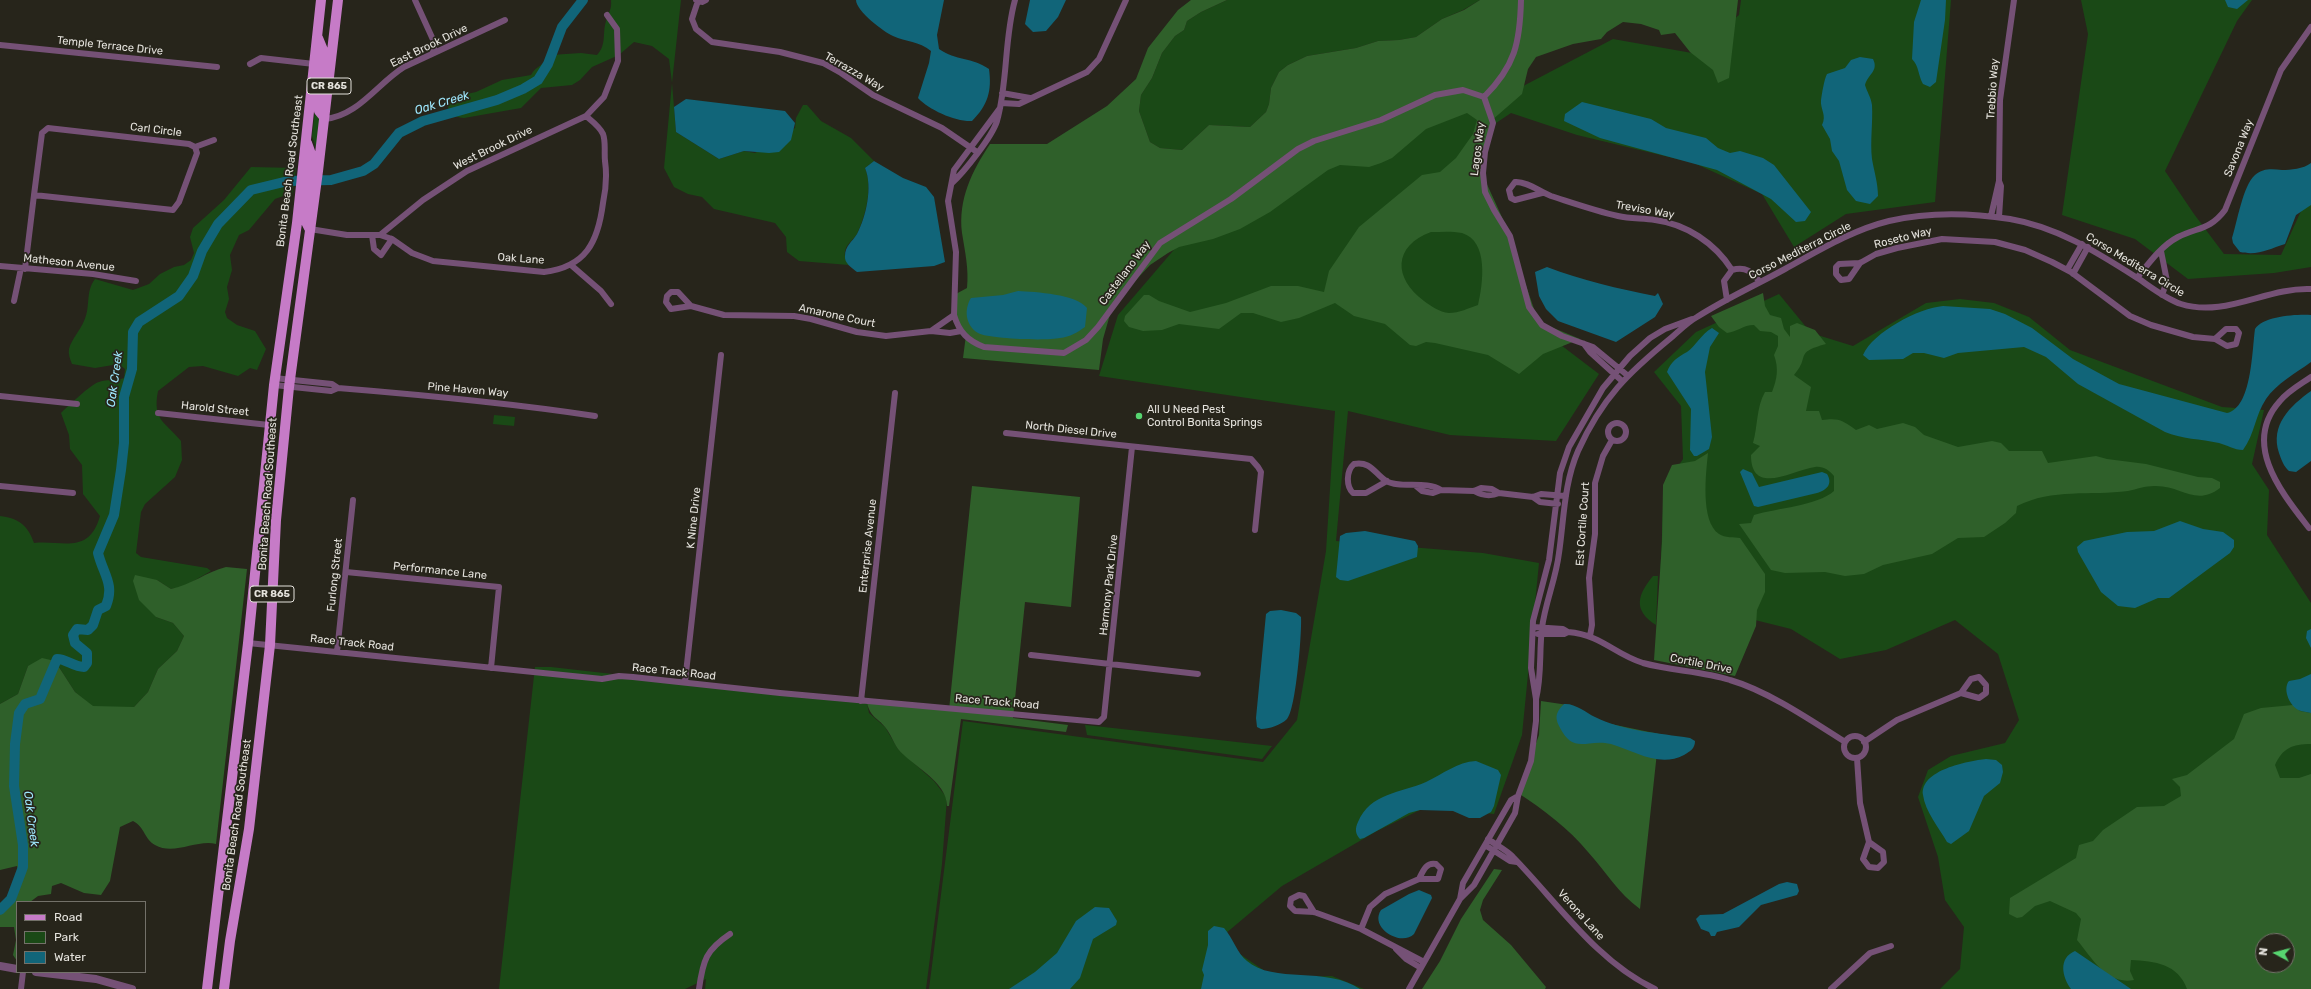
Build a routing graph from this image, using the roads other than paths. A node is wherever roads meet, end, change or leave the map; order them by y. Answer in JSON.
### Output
{"nodes":[{"id":1,"x":321,"y":0,"type":"edge"},
{"id":2,"x":338,"y":0,"type":"edge"},
{"id":3,"x":415,"y":0,"type":"edge"},
{"id":4,"x":697,"y":0,"type":"edge"},
{"id":5,"x":706,"y":0,"type":"edge"},
{"id":6,"x":1016,"y":0,"type":"edge"},
{"id":7,"x":1126,"y":0,"type":"edge"},
{"id":8,"x":1521,"y":0,"type":"edge"},
{"id":9,"x":2014,"y":0,"type":"edge"},
{"id":10,"x":607,"y":15,"type":"dead end"},
{"id":11,"x":505,"y":20,"type":"dead end"},
{"id":12,"x":2311,"y":27,"type":"edge"},
{"id":13,"x":317,"y":36,"type":"junction"},
{"id":14,"x":0,"y":45,"type":"edge"},
{"id":15,"x":432,"y":54,"type":"junction"},
{"id":16,"x":250,"y":64,"type":"dead end"},
{"id":17,"x":314,"y":64,"type":"junction"},
{"id":18,"x":217,"y":67,"type":"dead end"},
{"id":19,"x":1002,"y":93,"type":"junction"},
{"id":20,"x":1484,"y":97,"type":"junction"},
{"id":21,"x":1030,"y":98,"type":"junction"},
{"id":22,"x":1000,"y":105,"type":"junction"},
{"id":23,"x":586,"y":116,"type":"junction"},
{"id":24,"x":325,"y":119,"type":"junction"},
{"id":25,"x":214,"y":140,"type":"dead end"},
{"id":26,"x":196,"y":147,"type":"junction"},
{"id":27,"x":971,"y":147,"type":"junction"},
{"id":28,"x":977,"y":152,"type":"junction"},
{"id":29,"x":311,"y":170,"type":"junction"},
{"id":30,"x":1998,"y":181,"type":"junction"},
{"id":31,"x":952,"y":183,"type":"junction"},
{"id":32,"x":1542,"y":193,"type":"junction"},
{"id":33,"x":34,"y":195,"type":"junction"},
{"id":34,"x":307,"y":196,"type":"junction"},
{"id":35,"x":1991,"y":216,"type":"junction"},
{"id":36,"x":1999,"y":217,"type":"junction"},
{"id":37,"x":310,"y":230,"type":"junction"},
{"id":38,"x":372,"y":235,"type":"junction"},
{"id":39,"x":380,"y":235,"type":"junction"},
{"id":40,"x":392,"y":239,"type":"junction"},
{"id":41,"x":2085,"y":245,"type":"junction"},
{"id":42,"x":2161,"y":251,"type":"junction"},
{"id":43,"x":1860,"y":263,"type":"dead end"},
{"id":44,"x":572,"y":265,"type":"junction"},
{"id":45,"x":0,"y":266,"type":"edge"},
{"id":46,"x":23,"y":268,"type":"junction"},
{"id":47,"x":1732,"y":270,"type":"junction"},
{"id":48,"x":2070,"y":272,"type":"junction"},
{"id":49,"x":2137,"y":278,"type":"junction"},
{"id":50,"x":136,"y":281,"type":"dead end"},
{"id":51,"x":1760,"y":282,"type":"junction"},
{"id":52,"x":2311,"y":286,"type":"edge"},
{"id":53,"x":2302,"y":289,"type":"junction"},
{"id":54,"x":2311,"y":289,"type":"edge"},
{"id":55,"x":2162,"y":295,"type":"junction"},
{"id":56,"x":1727,"y":300,"type":"junction"},
{"id":57,"x":14,"y":301,"type":"dead end"},
{"id":58,"x":611,"y":304,"type":"dead end"},
{"id":59,"x":691,"y":306,"type":"dead end"},
{"id":60,"x":954,"y":315,"type":"junction"},
{"id":61,"x":1696,"y":317,"type":"junction"},
{"id":62,"x":931,"y":331,"type":"junction"},
{"id":63,"x":961,"y":331,"type":"junction"},
{"id":64,"x":2215,"y":339,"type":"dead end"},
{"id":65,"x":1584,"y":344,"type":"junction"},
{"id":66,"x":722,"y":355,"type":"dead end"},
{"id":67,"x":1618,"y":368,"type":"junction"},
{"id":68,"x":1614,"y":374,"type":"junction"},
{"id":69,"x":1627,"y":375,"type":"junction"},
{"id":70,"x":2311,"y":377,"type":"edge"},
{"id":71,"x":1622,"y":381,"type":"junction"},
{"id":72,"x":274,"y":382,"type":"junction"},
{"id":73,"x":289,"y":383,"type":"junction"},
{"id":74,"x":895,"y":393,"type":"dead end"},
{"id":75,"x":0,"y":396,"type":"edge"},
{"id":76,"x":77,"y":404,"type":"dead end"},
{"id":77,"x":158,"y":413,"type":"dead end"},
{"id":78,"x":595,"y":416,"type":"dead end"},
{"id":79,"x":269,"y":425,"type":"junction"},
{"id":80,"x":1006,"y":434,"type":"dead end"},
{"id":81,"x":1612,"y":440,"type":"dead end"},
{"id":82,"x":1132,"y":447,"type":"junction"},
{"id":83,"x":1386,"y":481,"type":"junction"},
{"id":84,"x":0,"y":486,"type":"edge"},
{"id":85,"x":73,"y":494,"type":"dead end"},
{"id":86,"x":1556,"y":496,"type":"junction"},
{"id":87,"x":1566,"y":496,"type":"junction"},
{"id":88,"x":1533,"y":497,"type":"junction"},
{"id":89,"x":353,"y":500,"type":"dead end"},
{"id":90,"x":1555,"y":504,"type":"junction"},
{"id":91,"x":1565,"y":505,"type":"junction"},
{"id":92,"x":2309,"y":528,"type":"dead end"},
{"id":93,"x":1255,"y":530,"type":"dead end"},
{"id":94,"x":346,"y":572,"type":"junction"},
{"id":95,"x":1532,"y":630,"type":"junction"},
{"id":96,"x":1542,"y":631,"type":"junction"},
{"id":97,"x":1590,"y":636,"type":"junction"},
{"id":98,"x":248,"y":643,"type":"junction"},
{"id":99,"x":270,"y":645,"type":"junction"},
{"id":100,"x":337,"y":652,"type":"junction"},
{"id":101,"x":1031,"y":655,"type":"dead end"},
{"id":102,"x":1111,"y":664,"type":"junction"},
{"id":103,"x":491,"y":668,"type":"junction"},
{"id":104,"x":1198,"y":674,"type":"dead end"},
{"id":105,"x":685,"y":682,"type":"junction"},
{"id":106,"x":1961,"y":693,"type":"dead end"},
{"id":107,"x":1536,"y":700,"type":"junction"},
{"id":108,"x":861,"y":701,"type":"junction"},
{"id":109,"x":1099,"y":722,"type":"joint"},
{"id":110,"x":1845,"y":742,"type":"junction"},
{"id":111,"x":1864,"y":742,"type":"junction"},
{"id":112,"x":1857,"y":758,"type":"junction"},
{"id":113,"x":1518,"y":796,"type":"junction"},
{"id":114,"x":1486,"y":842,"type":"junction"},
{"id":115,"x":1869,"y":842,"type":"dead end"},
{"id":116,"x":1495,"y":848,"type":"junction"},
{"id":117,"x":1419,"y":879,"type":"dead end"},
{"id":118,"x":1460,"y":899,"type":"junction"},
{"id":119,"x":1314,"y":912,"type":"dead end"},
{"id":120,"x":1361,"y":928,"type":"junction"},
{"id":121,"x":730,"y":934,"type":"dead end"},
{"id":122,"x":1891,"y":946,"type":"dead end"},
{"id":123,"x":1423,"y":965,"type":"junction"},
{"id":124,"x":0,"y":966,"type":"edge"},
{"id":125,"x":210,"y":967,"type":"junction"},
{"id":126,"x":16,"y":970,"type":"edge"},
{"id":127,"x":16,"y":970,"type":"edge"},
{"id":128,"x":0,"y":971,"type":"edge"},
{"id":129,"x":22,"y":973,"type":"edge"},
{"id":130,"x":42,"y":973,"type":"edge"},
{"id":131,"x":114,"y":986,"type":"edge"},
{"id":132,"x":21,"y":989,"type":"edge"},
{"id":133,"x":132,"y":989,"type":"edge"},
{"id":134,"x":202,"y":989,"type":"edge"},
{"id":135,"x":207,"y":989,"type":"edge"},
{"id":136,"x":224,"y":989,"type":"edge"},
{"id":137,"x":699,"y":989,"type":"edge"},
{"id":138,"x":1409,"y":989,"type":"edge"},
{"id":139,"x":1655,"y":989,"type":"edge"},
{"id":140,"x":1831,"y":989,"type":"edge"}],
"edges":[{"from":1,"to":13,"type":"main road","name":"Bonita Beach Road Southeast","number":"CR 865"},
{"from":2,"to":24,"type":"main road","name":"Bonita Beach Road Southeast","number":"CR 865"},
{"from":3,"to":15,"type":"street"},
{"from":4,"to":5,"type":"street","name":"Terrazza Way"},
{"from":4,"to":27,"type":"street","name":"Terrazza Way"},
{"from":6,"to":19,"type":"street"},
{"from":7,"to":21,"type":"street"},
{"from":8,"to":20,"type":"street"},
{"from":9,"to":30,"type":"street","name":"Trebbio Way"},
{"from":10,"to":23,"type":"street","name":"West Brook Drive"},
{"from":11,"to":15,"type":"street","name":"East Brook Drive"},
{"from":12,"to":42,"type":"street","name":"Savona Way"},
{"from":13,"to":17,"type":"main road","name":"Bonita Beach Road Southeast","number":"CR 865"},
{"from":13,"to":24,"type":"main road"},
{"from":14,"to":18,"type":"street","name":"Temple Terrace Drive"},
{"from":15,"to":24,"type":"street","name":"East Brook Drive"},
{"from":16,"to":17,"type":"street"},
{"from":17,"to":29,"type":"main road","name":"Bonita Beach Road Southeast","number":"CR 865"},
{"from":19,"to":21,"type":"street"},
{"from":19,"to":22,"type":"street"},
{"from":20,"to":63,"type":"street","name":"Castellano Way"},
{"from":20,"to":65,"type":"street","name":"Lagos Way"},
{"from":21,"to":22,"type":"street"},
{"from":22,"to":27,"type":"street","name":"Castellano Way"},
{"from":22,"to":28,"type":"street"},
{"from":23,"to":39,"type":"street","name":"West Brook Drive"},
{"from":23,"to":44,"type":"street","name":"Oak Lane"},
{"from":24,"to":29,"type":"main road","name":"Bonita Beach Road Southeast","number":"CR 865"},
{"from":25,"to":26,"type":"street"},
{"from":26,"to":33,"type":"street","name":"Carl Circle"},
{"from":26,"to":33,"type":"street","name":"Carl Circle"},
{"from":27,"to":28,"type":"street","name":"Terrazza Way"},
{"from":27,"to":31,"type":"street","name":"Castellano Way"},
{"from":28,"to":31,"type":"street"},
{"from":29,"to":34,"type":"main road","name":"Bonita Beach Road Southeast","number":"CR 865"},
{"from":29,"to":34,"type":"main road","name":"Bonita Beach Road Southeast","number":"CR 865"},
{"from":30,"to":35,"type":"street","name":"Trebbio Way"},
{"from":30,"to":36,"type":"street","name":"Trebbio Way"},
{"from":31,"to":60,"type":"street","name":"Castellano Way"},
{"from":32,"to":32,"type":"street","name":"Treviso Way"},
{"from":32,"to":47,"type":"street","name":"Treviso Way"},
{"from":33,"to":46,"type":"street","name":"Carl Circle"},
{"from":34,"to":37,"type":"main road","name":"Bonita Beach Road Southeast"},
{"from":34,"to":72,"type":"main road","name":"Bonita Beach Road Southeast","number":"CR 865"},
{"from":35,"to":36,"type":"street","name":"Corso Mediterra Circle"},
{"from":35,"to":51,"type":"street","name":"Corso Mediterra Circle"},
{"from":36,"to":41,"type":"street","name":"Corso Mediterra Circle"},
{"from":37,"to":38,"type":"street"},
{"from":37,"to":73,"type":"main road","name":"Bonita Beach Road Southeast","number":"CR 865"},
{"from":38,"to":39,"type":"street"},
{"from":38,"to":40,"type":"street"},
{"from":39,"to":40,"type":"street","name":"Oak Lane"},
{"from":40,"to":44,"type":"street","name":"Oak Lane"},
{"from":41,"to":48,"type":"street"},
{"from":41,"to":49,"type":"street","name":"Corso Mediterra Circle"},
{"from":42,"to":49,"type":"street","name":"Savona Way"},
{"from":42,"to":55,"type":"street"},
{"from":43,"to":48,"type":"street","name":"Roseto Way"},
{"from":44,"to":58,"type":"street"},
{"from":45,"to":46,"type":"street","name":"Matheson Avenue"},
{"from":46,"to":50,"type":"street","name":"Matheson Avenue"},
{"from":46,"to":57,"type":"street","name":"Carl Circle"},
{"from":47,"to":51,"type":"street"},
{"from":47,"to":56,"type":"street"},
{"from":48,"to":64,"type":"street","name":"Roseto Way"},
{"from":49,"to":55,"type":"street","name":"Corso Mediterra Circle"},
{"from":51,"to":56,"type":"street","name":"Corso Mediterra Circle"},
{"from":52,"to":53,"type":"street","name":"Corso Mediterra Circle"},
{"from":53,"to":54,"type":"street","name":"Corso Mediterra Circle"},
{"from":53,"to":55,"type":"street","name":"Corso Mediterra Circle"},
{"from":56,"to":61,"type":"street","name":"Corso Mediterra Circle"},
{"from":59,"to":62,"type":"street","name":"Amarone Court"},
{"from":60,"to":62,"type":"street"},
{"from":60,"to":63,"type":"street","name":"Castellano Way"},
{"from":61,"to":67,"type":"street","name":"Corso Mediterra Circle"},
{"from":61,"to":69,"type":"street","name":"Corso Mediterra Circle"},
{"from":62,"to":63,"type":"street"},
{"from":65,"to":67,"type":"street","name":"Lagos Way"},
{"from":65,"to":68,"type":"street","name":"Lagos Way"},
{"from":66,"to":105,"type":"street","name":"K Nine Drive"},
{"from":67,"to":68,"type":"street","name":"Corso Mediterra Circle"},
{"from":67,"to":69,"type":"street","name":"Lagos Way"},
{"from":68,"to":71,"type":"street","name":"Lagos Way"},
{"from":68,"to":86,"type":"street","name":"Corso Mediterra Circle"},
{"from":69,"to":71,"type":"street","name":"Corso Mediterra Circle"},
{"from":70,"to":92,"type":"street"},
{"from":71,"to":87,"type":"street","name":"Corso Mediterra Circle"},
{"from":72,"to":73,"type":"street","name":"Pine Haven Way"},
{"from":72,"to":79,"type":"main road","name":"Bonita Beach Road Southeast","number":"CR 865"},
{"from":73,"to":78,"type":"street","name":"Pine Haven Way"},
{"from":73,"to":99,"type":"main road","name":"Bonita Beach Road Southeast","number":"CR 865"},
{"from":74,"to":108,"type":"street","name":"Enterprise Avenue"},
{"from":75,"to":76,"type":"street"},
{"from":77,"to":79,"type":"street","name":"Harold Street"},
{"from":79,"to":98,"type":"main road","name":"Bonita Beach Road Southeast","number":"CR 865"},
{"from":80,"to":82,"type":"street","name":"North Diesel Drive"},
{"from":81,"to":97,"type":"street","name":"Est Cortile Court"},
{"from":82,"to":93,"type":"street","name":"North Diesel Drive"},
{"from":82,"to":102,"type":"street","name":"Harmony Park Drive"},
{"from":83,"to":83,"type":"street"},
{"from":83,"to":88,"type":"street"},
{"from":84,"to":85,"type":"street"},
{"from":86,"to":87,"type":"street"},
{"from":86,"to":88,"type":"street"},
{"from":86,"to":90,"type":"street","name":"Corso Mediterra Circle"},
{"from":87,"to":91,"type":"street","name":"Corso Mediterra Circle"},
{"from":88,"to":90,"type":"street"},
{"from":89,"to":94,"type":"street","name":"Furlong Street"},
{"from":90,"to":91,"type":"street"},
{"from":90,"to":95,"type":"street","name":"Corso Mediterra Circle"},
{"from":91,"to":96,"type":"street","name":"Corso Mediterra Circle"},
{"from":94,"to":100,"type":"street","name":"Furlong Street"},
{"from":94,"to":103,"type":"street","name":"Performance Lane"},
{"from":95,"to":96,"type":"street","name":"Cortile Drive"},
{"from":95,"to":107,"type":"street","name":"Corso Mediterra Circle"},
{"from":96,"to":97,"type":"street","name":"Cortile Drive"},
{"from":96,"to":107,"type":"street","name":"Corso Mediterra Circle"},
{"from":97,"to":110,"type":"street","name":"Cortile Drive"},
{"from":98,"to":99,"type":"street","name":"Race Track Road"},
{"from":98,"to":125,"type":"main road","name":"Bonita Beach Road Southeast","number":"CR 865"},
{"from":99,"to":100,"type":"street","name":"Race Track Road"},
{"from":99,"to":136,"type":"main road","name":"Bonita Beach Road Southeast","number":"CR 865"},
{"from":100,"to":103,"type":"street","name":"Race Track Road"},
{"from":101,"to":102,"type":"street"},
{"from":102,"to":104,"type":"street"},
{"from":102,"to":109,"type":"street","name":"Harmony Park Drive"},
{"from":103,"to":105,"type":"street","name":"Race Track Road"},
{"from":105,"to":108,"type":"street","name":"Race Track Road"},
{"from":106,"to":111,"type":"street"},
{"from":107,"to":113,"type":"street","name":"Corso Mediterra Circle"},
{"from":108,"to":109,"type":"street","name":"Race Track Road"},
{"from":110,"to":111,"type":"street"},
{"from":110,"to":112,"type":"street"},
{"from":111,"to":112,"type":"street"},
{"from":112,"to":115,"type":"street"},
{"from":113,"to":114,"type":"street","name":"Corso Mediterra Circle"},
{"from":113,"to":116,"type":"street","name":"Corso Mediterra Circle"},
{"from":114,"to":116,"type":"street","name":"Verona Lane"},
{"from":114,"to":118,"type":"street","name":"Corso Mediterra Circle"},
{"from":116,"to":118,"type":"street","name":"Corso Mediterra Circle"},
{"from":116,"to":139,"type":"street","name":"Verona Lane"},
{"from":117,"to":120,"type":"street"},
{"from":118,"to":123,"type":"street","name":"Corso Mediterra Circle"},
{"from":119,"to":120,"type":"street"},
{"from":120,"to":123,"type":"street"},
{"from":121,"to":137,"type":"street"},
{"from":122,"to":140,"type":"street"},
{"from":123,"to":138,"type":"street","name":"Corso Mediterra Circle"},
{"from":124,"to":126,"type":"street"},
{"from":125,"to":134,"type":"street"},
{"from":125,"to":135,"type":"main road","name":"Bonita Beach Road Southeast","number":"CR 865"},
{"from":127,"to":128,"type":"street"},
{"from":129,"to":132,"type":"street"},
{"from":130,"to":131,"type":"street"},
{"from":131,"to":133,"type":"street"}]}
